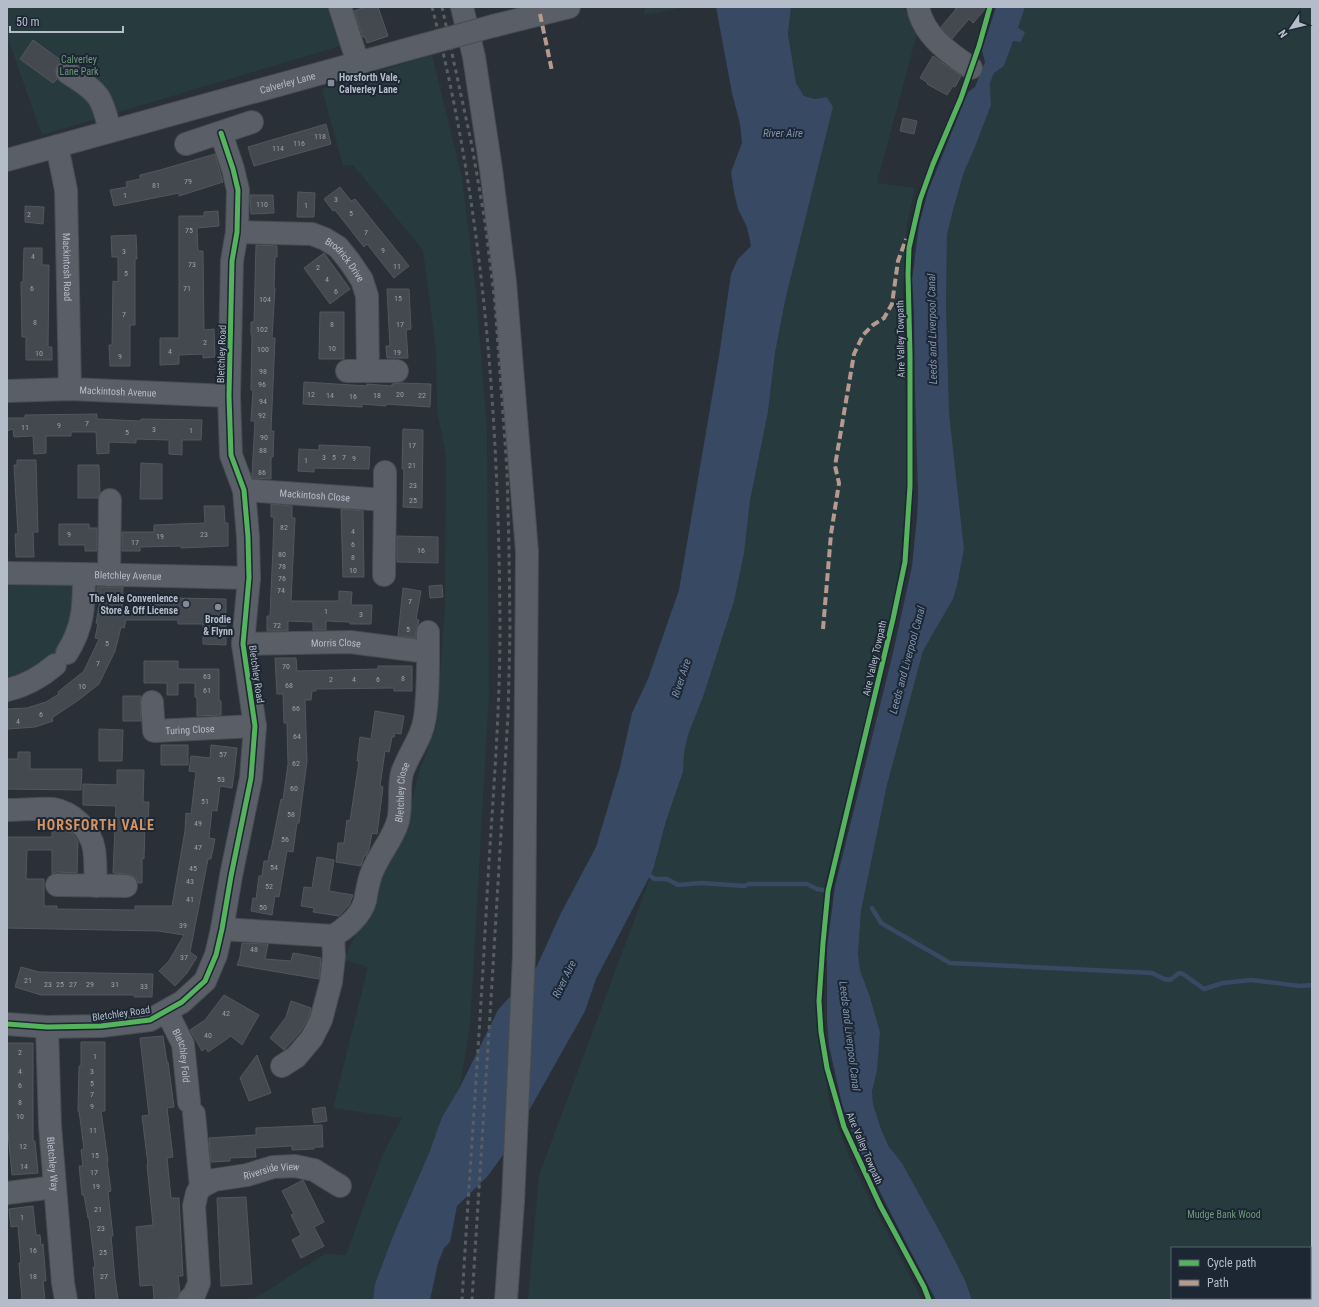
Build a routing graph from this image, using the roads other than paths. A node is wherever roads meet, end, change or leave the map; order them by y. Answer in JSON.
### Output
{"nodes":[{"id":1,"x":340,"y":7,"type":"edge"},
{"id":2,"x":462,"y":7,"type":"edge"},
{"id":3,"x":569,"y":7,"type":"edge"},
{"id":4,"x":918,"y":7,"type":"edge"},
{"id":5,"x":358,"y":64,"type":"junction"},
{"id":6,"x":971,"y":68,"type":"dead end"},
{"id":7,"x":67,"y":72,"type":"dead end"},
{"id":8,"x":252,"y":122,"type":"dead end"},
{"id":9,"x":110,"y":131,"type":"junction"},
{"id":10,"x":221,"y":133,"type":"junction"},
{"id":11,"x":186,"y":144,"type":"dead end"},
{"id":12,"x":57,"y":146,"type":"junction"},
{"id":13,"x":7,"y":160,"type":"edge"},
{"id":14,"x":237,"y":232,"type":"junction"},
{"id":15,"x":397,"y":370,"type":"dead end"},
{"id":16,"x":347,"y":371,"type":"dead end"},
{"id":17,"x":368,"y":371,"type":"junction"},
{"id":18,"x":70,"y":389,"type":"junction"},
{"id":19,"x":7,"y":391,"type":"edge"},
{"id":20,"x":229,"y":396,"type":"junction"},
{"id":21,"x":385,"y":472,"type":"dead end"},
{"id":22,"x":244,"y":490,"type":"junction"},
{"id":23,"x":110,"y":500,"type":"dead end"},
{"id":24,"x":385,"y":500,"type":"junction"},
{"id":25,"x":7,"y":573,"type":"edge"},
{"id":26,"x":84,"y":574,"type":"junction"},
{"id":27,"x":109,"y":575,"type":"junction"},
{"id":28,"x":384,"y":575,"type":"dead end"},
{"id":29,"x":249,"y":578,"type":"junction"},
{"id":30,"x":428,"y":642,"type":"joint"},
{"id":31,"x":243,"y":644,"type":"junction"},
{"id":32,"x":7,"y":690,"type":"edge"},
{"id":33,"x":152,"y":702,"type":"dead end"},
{"id":34,"x":255,"y":726,"type":"junction"},
{"id":35,"x":7,"y":810,"type":"edge"},
{"id":36,"x":57,"y":885,"type":"dead end"},
{"id":37,"x":96,"y":886,"type":"junction"},
{"id":38,"x":126,"y":886,"type":"dead end"},
{"id":39,"x":222,"y":929,"type":"junction"},
{"id":40,"x":333,"y":936,"type":"junction"},
{"id":41,"x":167,"y":1012,"type":"junction"},
{"id":42,"x":7,"y":1024,"type":"edge"},
{"id":43,"x":47,"y":1026,"type":"junction"},
{"id":44,"x":282,"y":1066,"type":"dead end"},
{"id":45,"x":55,"y":1186,"type":"junction"},
{"id":46,"x":340,"y":1186,"type":"dead end"},
{"id":47,"x":202,"y":1188,"type":"junction"},
{"id":48,"x":7,"y":1193,"type":"edge"},
{"id":49,"x":66,"y":1300,"type":"edge"},
{"id":50,"x":189,"y":1300,"type":"edge"},
{"id":51,"x":506,"y":1300,"type":"edge"}],
"edges":[{"from":1,"to":5,"type":"street"},
{"from":2,"to":51,"type":"street"},
{"from":3,"to":5,"type":"street","name":"Calverley Lane","bridge":true},
{"from":4,"to":6,"type":"street"},
{"from":5,"to":9,"type":"street","name":"Calverley Lane"},
{"from":7,"to":9,"type":"street"},
{"from":8,"to":10,"type":"street"},
{"from":9,"to":12,"type":"street","name":"Calverley Lane"},
{"from":10,"to":11,"type":"street"},
{"from":10,"to":14,"type":"street","name":"Bletchley Road"},
{"from":12,"to":13,"type":"street","name":"Calverley Lane"},
{"from":12,"to":18,"type":"street","name":"Mackintosh Road"},
{"from":14,"to":17,"type":"street","name":"Brodrick Drive"},
{"from":14,"to":20,"type":"street","name":"Bletchley Road"},
{"from":15,"to":17,"type":"street"},
{"from":16,"to":17,"type":"street"},
{"from":18,"to":19,"type":"street","name":"Mackintosh Avenue"},
{"from":18,"to":20,"type":"street","name":"Mackintosh Avenue"},
{"from":20,"to":22,"type":"street","name":"Bletchley Road"},
{"from":21,"to":24,"type":"street"},
{"from":22,"to":24,"type":"street","name":"Mackintosh Close"},
{"from":22,"to":29,"type":"street","name":"Bletchley Road"},
{"from":23,"to":27,"type":"street"},
{"from":24,"to":28,"type":"street"},
{"from":25,"to":26,"type":"street","name":"Bletchley Avenue"},
{"from":26,"to":27,"type":"street","name":"Bletchley Avenue"},
{"from":26,"to":32,"type":"street"},
{"from":27,"to":29,"type":"street","name":"Bletchley Avenue"},
{"from":29,"to":31,"type":"street","name":"Bletchley Road"},
{"from":30,"to":31,"type":"street","name":"Morris Close"},
{"from":30,"to":40,"type":"street","name":"Bletchley Close"},
{"from":31,"to":34,"type":"street","name":"Bletchley Road"},
{"from":33,"to":34,"type":"street","name":"Turing Close"},
{"from":34,"to":39,"type":"street","name":"Bletchley Road"},
{"from":35,"to":37,"type":"street"},
{"from":36,"to":37,"type":"street"},
{"from":37,"to":38,"type":"street"},
{"from":39,"to":40,"type":"street"},
{"from":39,"to":41,"type":"street","name":"Bletchley Road"},
{"from":40,"to":44,"type":"street"},
{"from":41,"to":43,"type":"street","name":"Bletchley Road"},
{"from":41,"to":47,"type":"street","name":"Bletchley Fold"},
{"from":42,"to":43,"type":"street","name":"Bletchley Road"},
{"from":43,"to":45,"type":"street","name":"Bletchley Way"},
{"from":45,"to":48,"type":"street"},
{"from":45,"to":49,"type":"street","name":"Bletchley Way"},
{"from":46,"to":47,"type":"street","name":"Riverside View"},
{"from":47,"to":50,"type":"street"}]}
